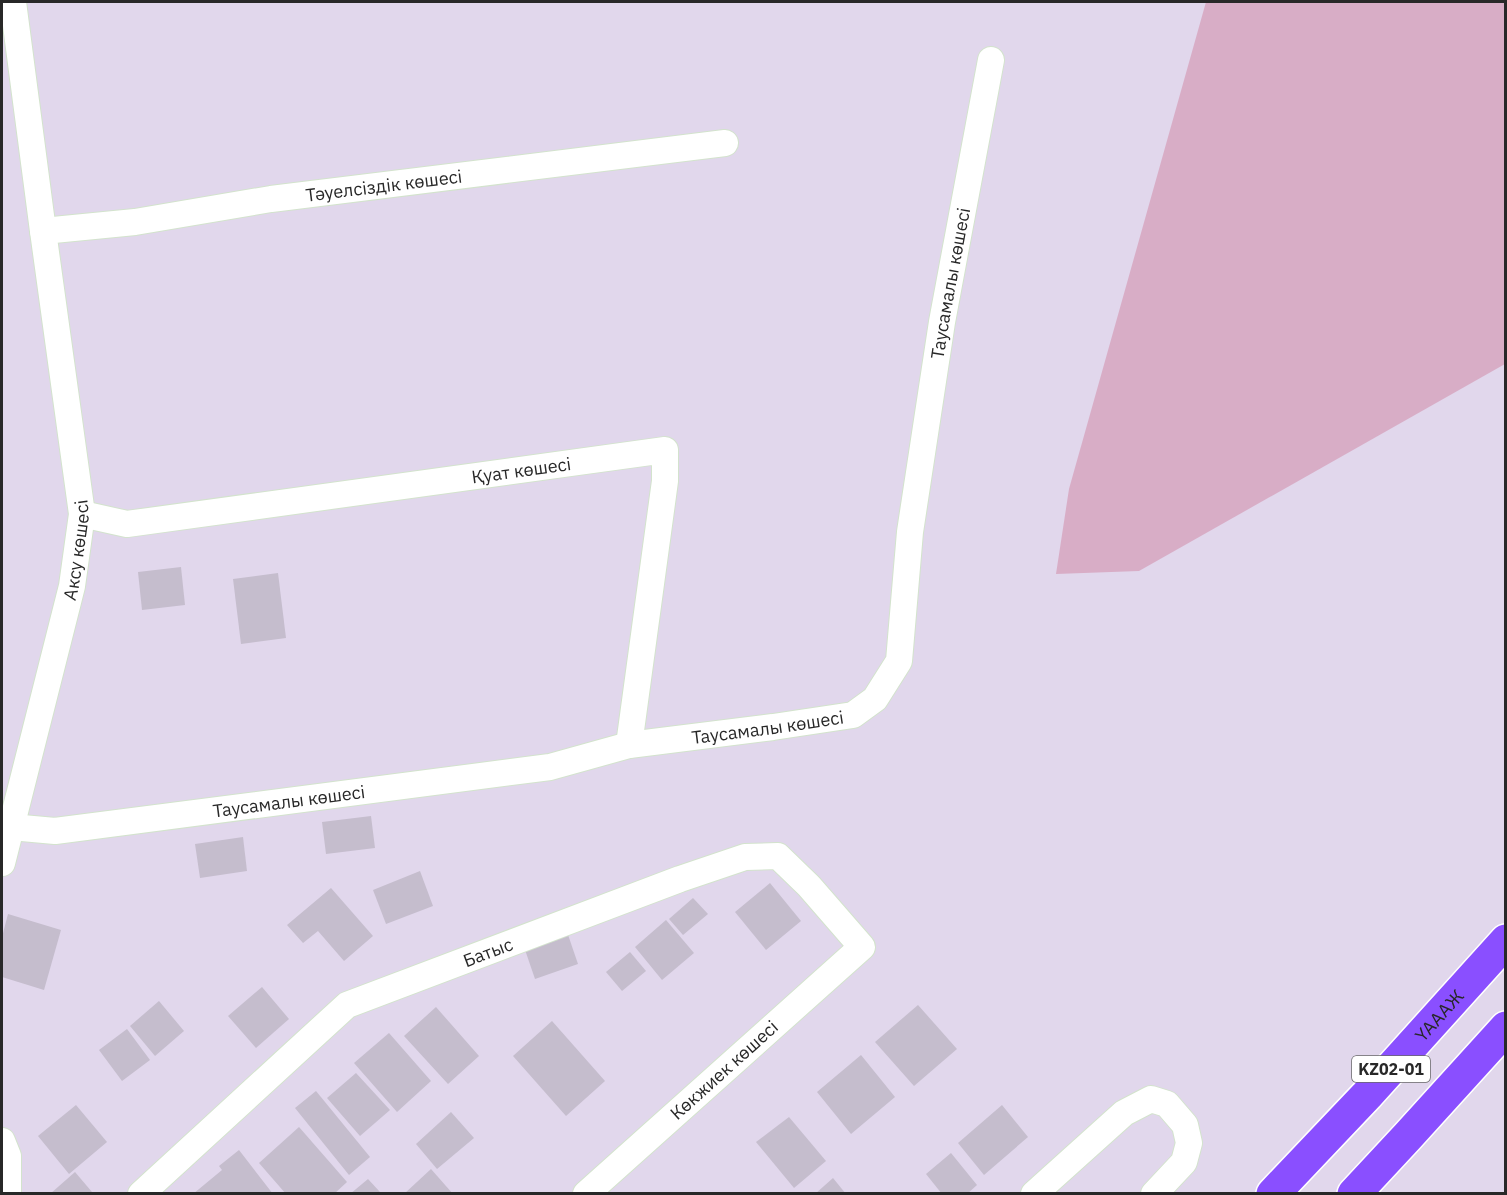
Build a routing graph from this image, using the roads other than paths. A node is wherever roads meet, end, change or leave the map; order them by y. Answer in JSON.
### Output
{"nodes":[{"id":1,"x":13,"y":2,"type":"edge"},
{"id":2,"x":991,"y":60,"type":"dead end"},
{"id":3,"x":725,"y":143,"type":"dead end"},
{"id":4,"x":43,"y":231,"type":"junction"},
{"id":5,"x":82,"y":514,"type":"junction"},
{"id":6,"x":629,"y":745,"type":"junction"},
{"id":7,"x":11,"y":827,"type":"junction"},
{"id":8,"x":2,"y":863,"type":"edge"},
{"id":9,"x":1506,"y":941,"type":"edge"},
{"id":10,"x":862,"y":947,"type":"joint"},
{"id":11,"x":1506,"y":1028,"type":"edge"},
{"id":12,"x":2,"y":1141,"type":"edge"},
{"id":13,"x":8,"y":1194,"type":"edge"},
{"id":14,"x":141,"y":1194,"type":"edge"},
{"id":15,"x":586,"y":1194,"type":"edge"},
{"id":16,"x":1034,"y":1194,"type":"edge"},
{"id":17,"x":1154,"y":1194,"type":"edge"},
{"id":18,"x":1274,"y":1194,"type":"edge"},
{"id":19,"x":1354,"y":1194,"type":"edge"}],
"edges":[{"from":1,"to":4,"type":"street","name":"Аксу көшесі"},
{"from":2,"to":6,"type":"street","name":"Таусамалы көшесі"},
{"from":3,"to":4,"type":"street","name":"Тәуелсіздік көшесі"},
{"from":4,"to":5,"type":"street","name":"Аксу көшесі"},
{"from":5,"to":6,"type":"street","name":"Қуат көшесі"},
{"from":5,"to":7,"type":"street","name":"Аксу көшесі"},
{"from":6,"to":7,"type":"street","name":"Таусамалы көшесі"},
{"from":7,"to":8,"type":"street","name":"Аксу көшесі"},
{"from":9,"to":18,"type":"highway","name":"ҮАААЖ","number":"KZ02-01"},
{"from":10,"to":14,"type":"street","name":"Батыс"},
{"from":10,"to":15,"type":"street","name":"Көкжиек көшесі"},
{"from":11,"to":19,"type":"highway","number":"KZ02-01"},
{"from":12,"to":13,"type":"street"},
{"from":16,"to":17,"type":"street"}]}
